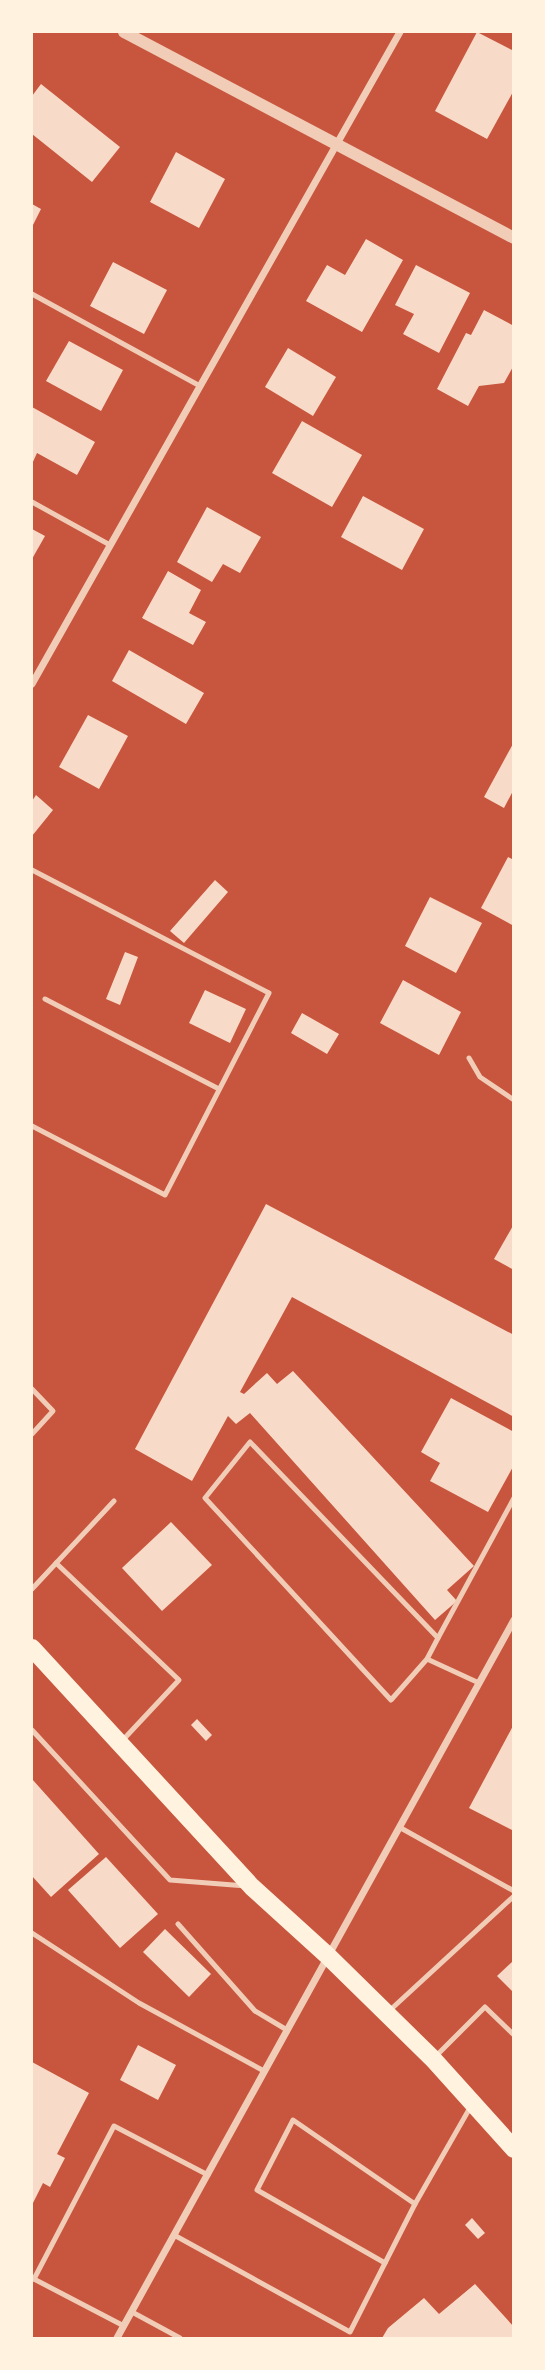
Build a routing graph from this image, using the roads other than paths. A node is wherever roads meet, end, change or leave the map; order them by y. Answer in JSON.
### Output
{"nodes":[{"id":1,"x":124,"y":32,"type":"edge"},
{"id":2,"x":400,"y":32,"type":"edge"},
{"id":3,"x":336,"y":145,"type":"junction"},
{"id":4,"x":513,"y":238,"type":"edge"},
{"id":5,"x":32,"y":294,"type":"edge"},
{"id":6,"x":200,"y":386,"type":"junction"},
{"id":7,"x":32,"y":502,"type":"edge"},
{"id":8,"x":110,"y":545,"type":"junction"},
{"id":9,"x":32,"y":684,"type":"edge"},
{"id":10,"x":32,"y":870,"type":"edge"},
{"id":11,"x":45,"y":999,"type":"dead end"},
{"id":12,"x":468,"y":1058,"type":"dead end"},
{"id":13,"x":219,"y":1090,"type":"junction"},
{"id":14,"x":513,"y":1100,"type":"edge"},
{"id":15,"x":32,"y":1126,"type":"edge"},
{"id":16,"x":32,"y":1389,"type":"edge"},
{"id":17,"x":32,"y":1434,"type":"edge"},
{"id":18,"x":513,"y":1498,"type":"edge"},
{"id":19,"x":114,"y":1501,"type":"dead end"},
{"id":20,"x":56,"y":1563,"type":"junction"},
{"id":21,"x":32,"y":1589,"type":"edge"},
{"id":22,"x":513,"y":1620,"type":"edge"},
{"id":23,"x":438,"y":1638,"type":"junction"},
{"id":24,"x":32,"y":1648,"type":"edge"},
{"id":25,"x":427,"y":1659,"type":"junction"},
{"id":26,"x":479,"y":1683,"type":"junction"},
{"id":27,"x":32,"y":1730,"type":"edge"},
{"id":28,"x":119,"y":1744,"type":"junction"},
{"id":29,"x":399,"y":1827,"type":"junction"},
{"id":30,"x":252,"y":1887,"type":"junction"},
{"id":31,"x":513,"y":1891,"type":"edge"},
{"id":32,"x":513,"y":1896,"type":"edge"},
{"id":33,"x":177,"y":1924,"type":"dead end"},
{"id":34,"x":32,"y":1933,"type":"edge"},
{"id":35,"x":328,"y":1956,"type":"junction"},
{"id":36,"x":386,"y":2015,"type":"junction"},
{"id":37,"x":287,"y":2030,"type":"junction"},
{"id":38,"x":513,"y":2035,"type":"edge"},
{"id":39,"x":433,"y":2059,"type":"junction"},
{"id":40,"x":264,"y":2071,"type":"junction"},
{"id":41,"x":472,"y":2104,"type":"junction"},
{"id":42,"x":513,"y":2146,"type":"edge"},
{"id":43,"x":208,"y":2175,"type":"junction"},
{"id":44,"x":415,"y":2204,"type":"junction"},
{"id":45,"x":174,"y":2235,"type":"junction"},
{"id":46,"x":385,"y":2263,"type":"junction"},
{"id":47,"x":33,"y":2279,"type":"edge"},
{"id":48,"x":132,"y":2312,"type":"junction"},
{"id":49,"x":124,"y":2326,"type":"junction"},
{"id":50,"x":117,"y":2339,"type":"edge"},
{"id":51,"x":180,"y":2339,"type":"edge"}],
"edges":[{"from":1,"to":3,"type":"street"},
{"from":2,"to":3,"type":"street"},
{"from":3,"to":4,"type":"street"},
{"from":3,"to":6,"type":"street"},
{"from":5,"to":6,"type":"lane"},
{"from":6,"to":8,"type":"street"},
{"from":7,"to":8,"type":"lane"},
{"from":8,"to":9,"type":"street"},
{"from":10,"to":13,"type":"lane"},
{"from":11,"to":13,"type":"lane"},
{"from":12,"to":14,"type":"lane"},
{"from":13,"to":15,"type":"lane"},
{"from":16,"to":17,"type":"lane"},
{"from":18,"to":23,"type":"lane"},
{"from":19,"to":20,"type":"lane"},
{"from":20,"to":21,"type":"lane"},
{"from":20,"to":28,"type":"lane"},
{"from":22,"to":26,"type":"street"},
{"from":23,"to":25,"type":"lane"},
{"from":23,"to":25,"type":"lane"},
{"from":24,"to":28,"type":"main road"},
{"from":25,"to":26,"type":"lane"},
{"from":26,"to":29,"type":"street"},
{"from":27,"to":30,"type":"lane"},
{"from":28,"to":30,"type":"main road"},
{"from":29,"to":31,"type":"lane"},
{"from":29,"to":35,"type":"street"},
{"from":30,"to":35,"type":"main road"},
{"from":32,"to":36,"type":"lane"},
{"from":33,"to":37,"type":"lane"},
{"from":34,"to":40,"type":"lane"},
{"from":35,"to":36,"type":"main road"},
{"from":35,"to":37,"type":"street"},
{"from":36,"to":39,"type":"main road"},
{"from":37,"to":40,"type":"street"},
{"from":38,"to":39,"type":"lane"},
{"from":39,"to":41,"type":"main road"},
{"from":40,"to":43,"type":"street"},
{"from":41,"to":42,"type":"main road"},
{"from":41,"to":44,"type":"lane"},
{"from":43,"to":45,"type":"street"},
{"from":43,"to":47,"type":"lane"},
{"from":44,"to":46,"type":"lane"},
{"from":44,"to":46,"type":"lane"},
{"from":45,"to":46,"type":"lane"},
{"from":45,"to":48,"type":"street"},
{"from":47,"to":49,"type":"lane"},
{"from":48,"to":49,"type":"street"},
{"from":48,"to":51,"type":"lane"},
{"from":49,"to":50,"type":"street"}]}
